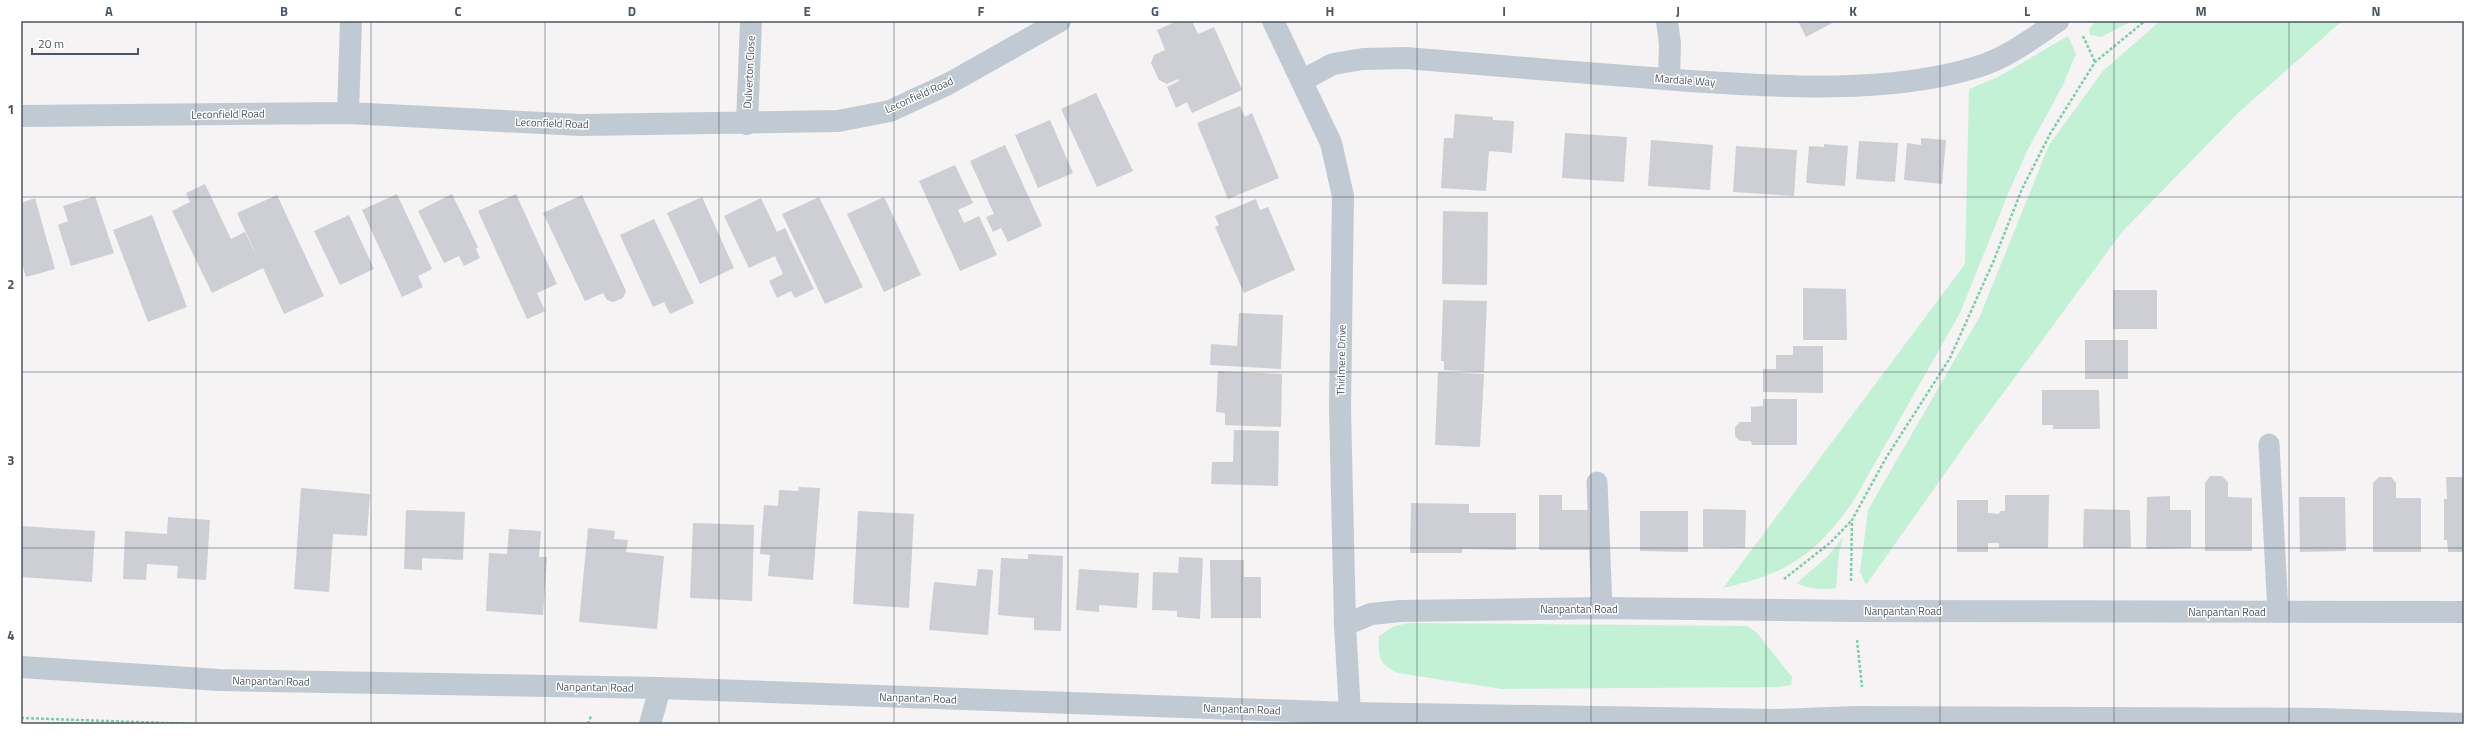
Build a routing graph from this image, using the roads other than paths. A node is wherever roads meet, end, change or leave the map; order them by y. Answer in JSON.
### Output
{"nodes":[{"id":1,"x":351,"y":21,"type":"edge"},
{"id":2,"x":751,"y":21,"type":"edge"},
{"id":3,"x":1060,"y":21,"type":"edge"},
{"id":4,"x":1273,"y":21,"type":"edge"},
{"id":5,"x":1667,"y":21,"type":"edge"},
{"id":6,"x":2058,"y":21,"type":"edge"},
{"id":7,"x":1669,"y":79,"type":"junction"},
{"id":8,"x":1303,"y":80,"type":"junction"},
{"id":9,"x":348,"y":113,"type":"junction"},
{"id":10,"x":21,"y":116,"type":"edge"},
{"id":11,"x":747,"y":124,"type":"junction"},
{"id":12,"x":2270,"y":444,"type":"dead end"},
{"id":13,"x":1597,"y":482,"type":"dead end"},
{"id":14,"x":1602,"y":608,"type":"junction"},
{"id":15,"x":2278,"y":612,"type":"junction"},
{"id":16,"x":2464,"y":612,"type":"edge"},
{"id":17,"x":1345,"y":625,"type":"junction"},
{"id":18,"x":21,"y":667,"type":"edge"},
{"id":19,"x":660,"y":688,"type":"junction"},
{"id":20,"x":1350,"y":713,"type":"junction"},
{"id":21,"x":1653,"y":721,"type":"edge"},
{"id":22,"x":1774,"y":722,"type":"edge"},
{"id":23,"x":650,"y":724,"type":"edge"},
{"id":24,"x":2464,"y":724,"type":"edge"}],
"edges":[{"from":1,"to":9,"type":"street"},
{"from":2,"to":11,"type":"street","name":"Dulverton Close"},
{"from":3,"to":11,"type":"street","name":"Leconfield Road"},
{"from":4,"to":8,"type":"street","name":"Thirlmere Drive"},
{"from":5,"to":7,"type":"street"},
{"from":6,"to":7,"type":"street","name":"Mardale Way"},
{"from":7,"to":8,"type":"street","name":"Mardale Way"},
{"from":8,"to":17,"type":"street","name":"Thirlmere Drive"},
{"from":9,"to":10,"type":"street","name":"Leconfield Road"},
{"from":9,"to":11,"type":"street","name":"Leconfield Road"},
{"from":12,"to":15,"type":"lane"},
{"from":13,"to":14,"type":"lane"},
{"from":14,"to":15,"type":"street","name":"Nanpantan Road"},
{"from":14,"to":17,"type":"street","name":"Nanpantan Road"},
{"from":15,"to":16,"type":"street","name":"Nanpantan Road"},
{"from":17,"to":20,"type":"street","name":"Thirlmere Drive"},
{"from":18,"to":19,"type":"street","name":"Nanpantan Road"},
{"from":19,"to":20,"type":"street","name":"Nanpantan Road"},
{"from":19,"to":23,"type":"street"},
{"from":20,"to":21,"type":"street","name":"Nanpantan Road"},
{"from":21,"to":22,"type":"street","name":"Nanpantan Road"},
{"from":22,"to":24,"type":"street","name":"Nanpantan Road"}]}
